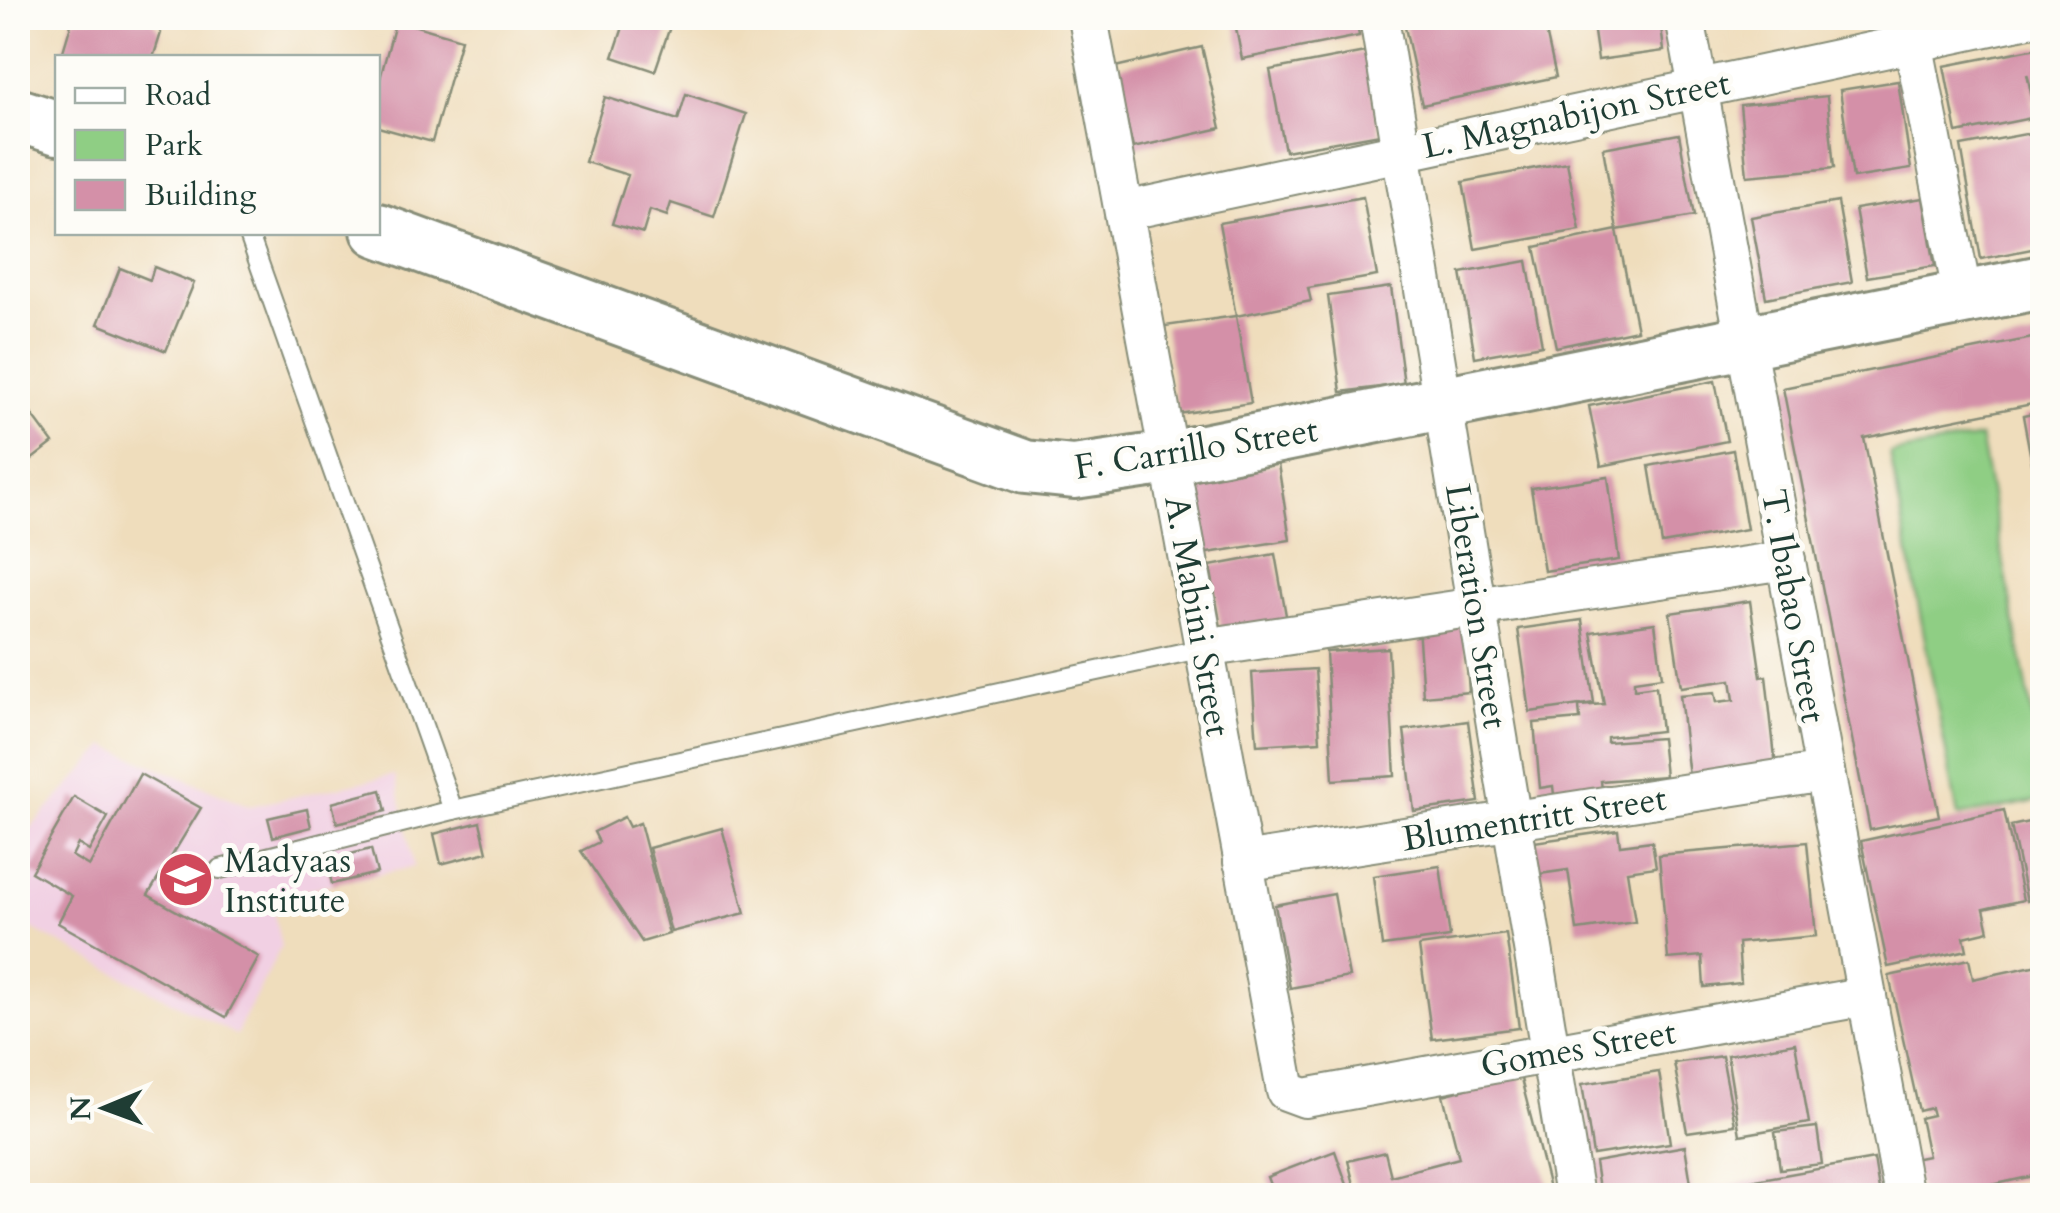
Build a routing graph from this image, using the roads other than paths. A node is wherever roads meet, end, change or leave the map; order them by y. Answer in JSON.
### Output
{"nodes":[{"id":1,"x":1088,"y":18,"type":"edge"},
{"id":2,"x":1378,"y":18,"type":"edge"},
{"id":3,"x":1685,"y":18,"type":"edge"},
{"id":4,"x":2029,"y":18,"type":"edge"},
{"id":5,"x":1911,"y":30,"type":"edge"},
{"id":6,"x":1698,"y":88,"type":"junction"},
{"id":7,"x":18,"y":116,"type":"edge"},
{"id":8,"x":55,"y":127,"type":"edge"},
{"id":9,"x":1401,"y":152,"type":"junction"},
{"id":10,"x":1124,"y":211,"type":"junction"},
{"id":11,"x":380,"y":231,"type":"edge"},
{"id":12,"x":249,"y":235,"type":"edge"},
{"id":13,"x":2042,"y":282,"type":"edge"},
{"id":14,"x":1963,"y":298,"type":"junction"},
{"id":15,"x":1745,"y":342,"type":"junction"},
{"id":16,"x":1443,"y":403,"type":"junction"},
{"id":17,"x":1169,"y":458,"type":"junction"},
{"id":18,"x":1786,"y":560,"type":"junction"},
{"id":19,"x":1477,"y":608,"type":"junction"},
{"id":20,"x":1204,"y":648,"type":"junction"},
{"id":21,"x":1825,"y":772,"type":"junction"},
{"id":22,"x":453,"y":810,"type":"junction"},
{"id":23,"x":1512,"y":821,"type":"junction"},
{"id":24,"x":1243,"y":862,"type":"junction"},
{"id":25,"x":220,"y":870,"type":"dead end"},
{"id":26,"x":1867,"y":996,"type":"junction"},
{"id":27,"x":1551,"y":1054,"type":"junction"},
{"id":28,"x":1291,"y":1095,"type":"joint"},
{"id":29,"x":1574,"y":1196,"type":"edge"},
{"id":30,"x":1904,"y":1196,"type":"edge"}],
"edges":[{"from":1,"to":10,"type":"street","name":"A. Mabini Street"},
{"from":2,"to":9,"type":"street","name":"Liberation Street"},
{"from":3,"to":6,"type":"street","name":"T. Ibabao Street"},
{"from":4,"to":5,"type":"street","name":"L. Magnabijon Street"},
{"from":5,"to":6,"type":"street","name":"L. Magnabijon Street"},
{"from":5,"to":14,"type":"street"},
{"from":6,"to":9,"type":"street","name":"L. Magnabijon Street"},
{"from":6,"to":15,"type":"street","name":"T. Ibabao Street"},
{"from":7,"to":8,"type":"street"},
{"from":9,"to":10,"type":"street","name":"L. Magnabijon Street"},
{"from":9,"to":16,"type":"street","name":"Liberation Street"},
{"from":10,"to":17,"type":"street","name":"A. Mabini Street"},
{"from":11,"to":17,"type":"street","name":"F. Carrillo Street"},
{"from":12,"to":22,"type":"lane"},
{"from":13,"to":14,"type":"street","name":"F. Carrillo Street"},
{"from":14,"to":15,"type":"street","name":"F. Carrillo Street"},
{"from":15,"to":16,"type":"street","name":"F. Carrillo Street"},
{"from":15,"to":18,"type":"street","name":"T. Ibabao Street"},
{"from":16,"to":17,"type":"street","name":"F. Carrillo Street"},
{"from":16,"to":19,"type":"street","name":"Liberation Street"},
{"from":17,"to":20,"type":"street","name":"A. Mabini Street"},
{"from":18,"to":19,"type":"street"},
{"from":18,"to":21,"type":"street","name":"T. Ibabao Street"},
{"from":19,"to":20,"type":"street"},
{"from":19,"to":23,"type":"street","name":"Liberation Street"},
{"from":20,"to":22,"type":"lane"},
{"from":20,"to":24,"type":"street","name":"A. Mabini Street"},
{"from":21,"to":23,"type":"street","name":"Blumentritt Street"},
{"from":21,"to":26,"type":"street","name":"T. Ibabao Street"},
{"from":22,"to":25,"type":"lane"},
{"from":23,"to":24,"type":"street","name":"Blumentritt Street"},
{"from":23,"to":27,"type":"street","name":"Liberation Street"},
{"from":24,"to":28,"type":"street","name":"A. Mabini Street"},
{"from":26,"to":27,"type":"street","name":"Gomes Street"},
{"from":26,"to":30,"type":"street","name":"T. Ibabao Street"},
{"from":27,"to":28,"type":"street","name":"Gomes Street"},
{"from":27,"to":29,"type":"street","name":"Liberation Street"}]}
